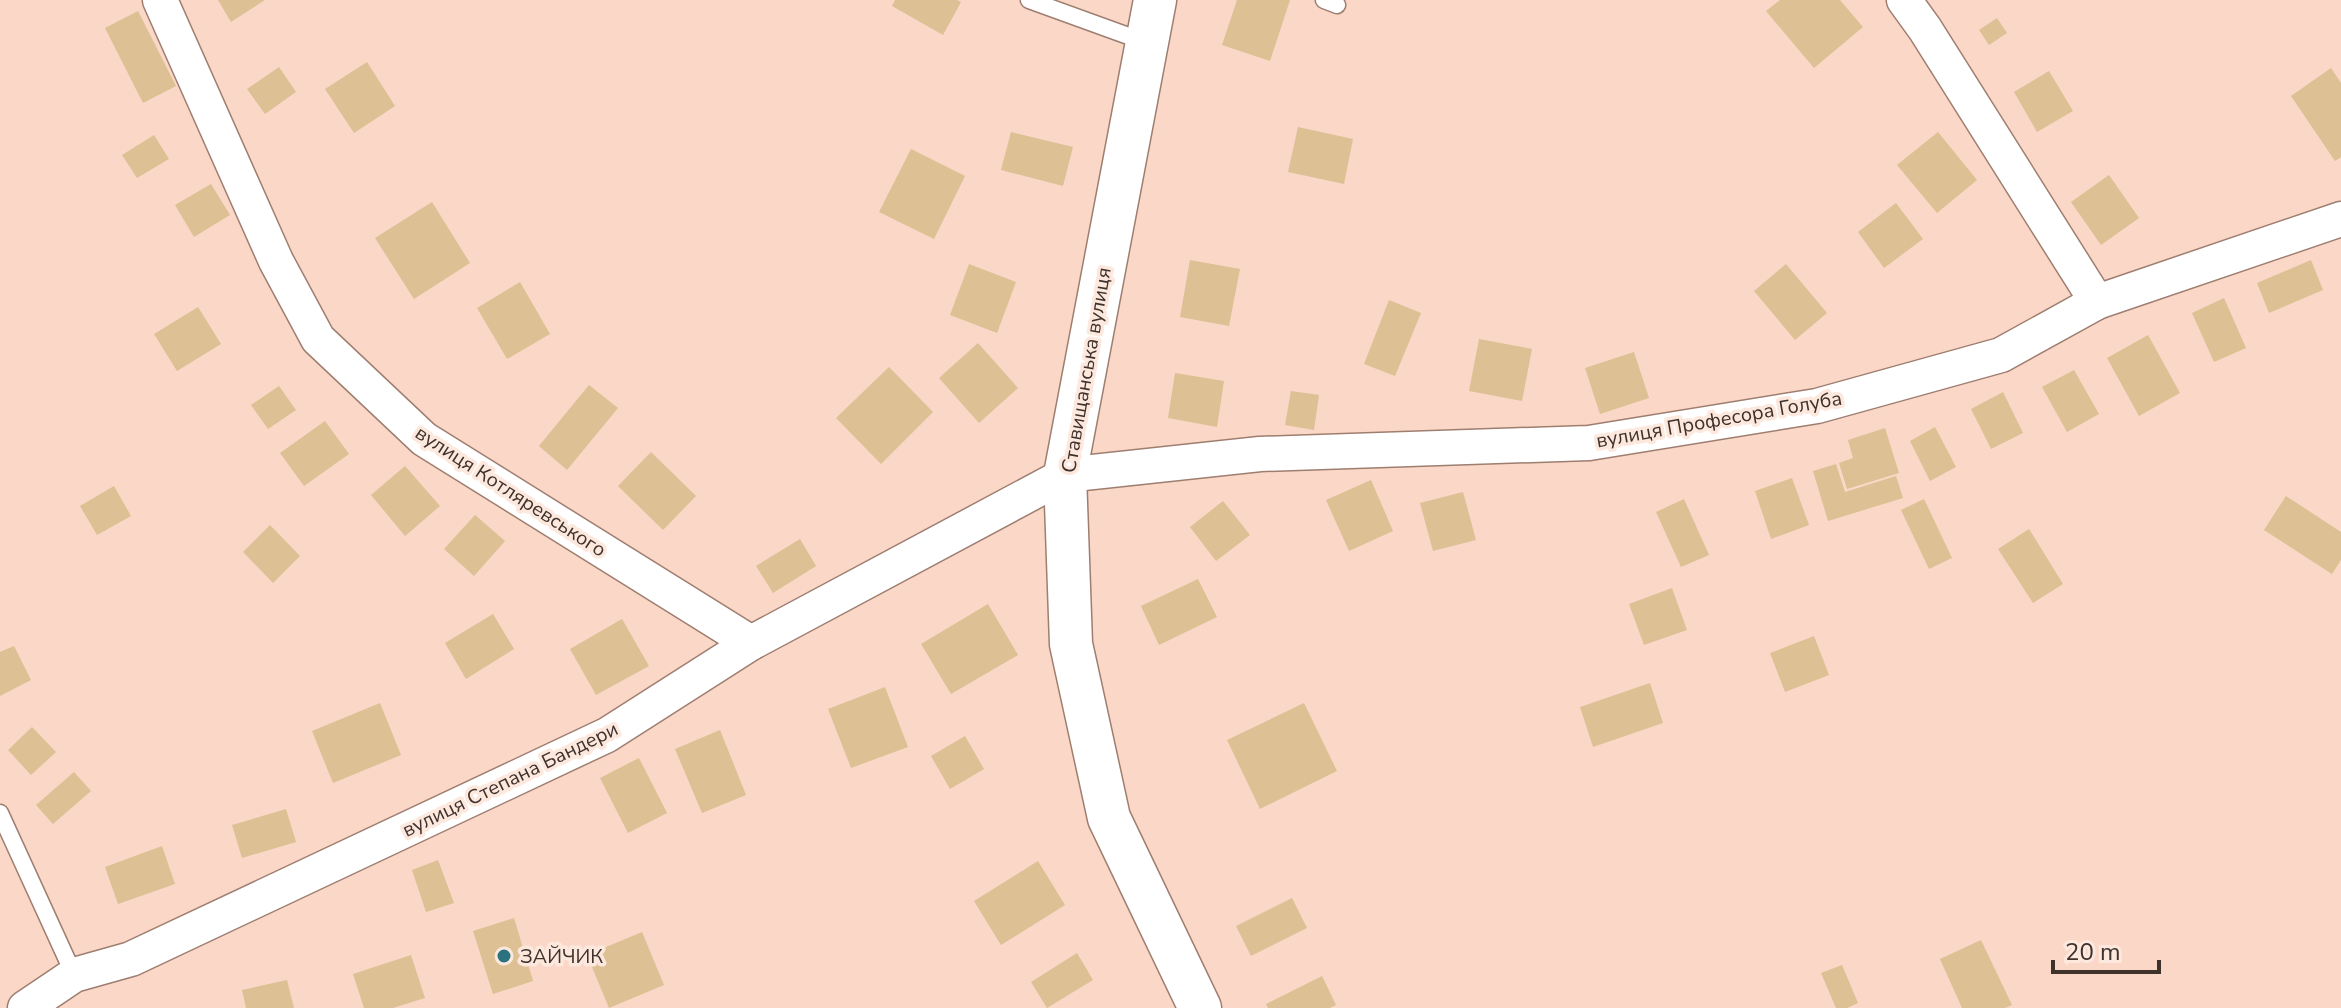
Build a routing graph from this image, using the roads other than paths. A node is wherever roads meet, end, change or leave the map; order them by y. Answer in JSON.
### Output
{"nodes":[{"id":1,"x":160,"y":0,"type":"edge"},
{"id":2,"x":1029,"y":0,"type":"edge"},
{"id":3,"x":1155,"y":0,"type":"edge"},
{"id":4,"x":1904,"y":0,"type":"edge"},
{"id":5,"x":1147,"y":42,"type":"junction"},
{"id":6,"x":2341,"y":219,"type":"edge"},
{"id":7,"x":2097,"y":302,"type":"junction"},
{"id":8,"x":1065,"y":475,"type":"junction"},
{"id":9,"x":751,"y":643,"type":"junction"},
{"id":10,"x":0,"y":813,"type":"edge"},
{"id":11,"x":74,"y":975,"type":"junction"},
{"id":12,"x":25,"y":1008,"type":"edge"},
{"id":13,"x":1200,"y":1008,"type":"edge"}],
"edges":[{"from":1,"to":9,"type":"street","name":"вулиця Котляревського"},
{"from":2,"to":5,"type":"lane"},
{"from":3,"to":5,"type":"street","name":"Ставищанська вулиця"},
{"from":4,"to":7,"type":"street"},
{"from":5,"to":8,"type":"street","name":"Ставищанська вулиця"},
{"from":6,"to":7,"type":"street","name":"вулиця Професора Голуба"},
{"from":7,"to":8,"type":"street","name":"вулиця Професора Голуба"},
{"from":8,"to":9,"type":"street","name":"вулиця Степана Бандери"},
{"from":8,"to":13,"type":"street","name":"Ставищанська вулиця"},
{"from":9,"to":11,"type":"street","name":"вулиця Степана Бандери"},
{"from":10,"to":11,"type":"lane"},
{"from":11,"to":12,"type":"street","name":"вулиця Степана Бандери"}]}
